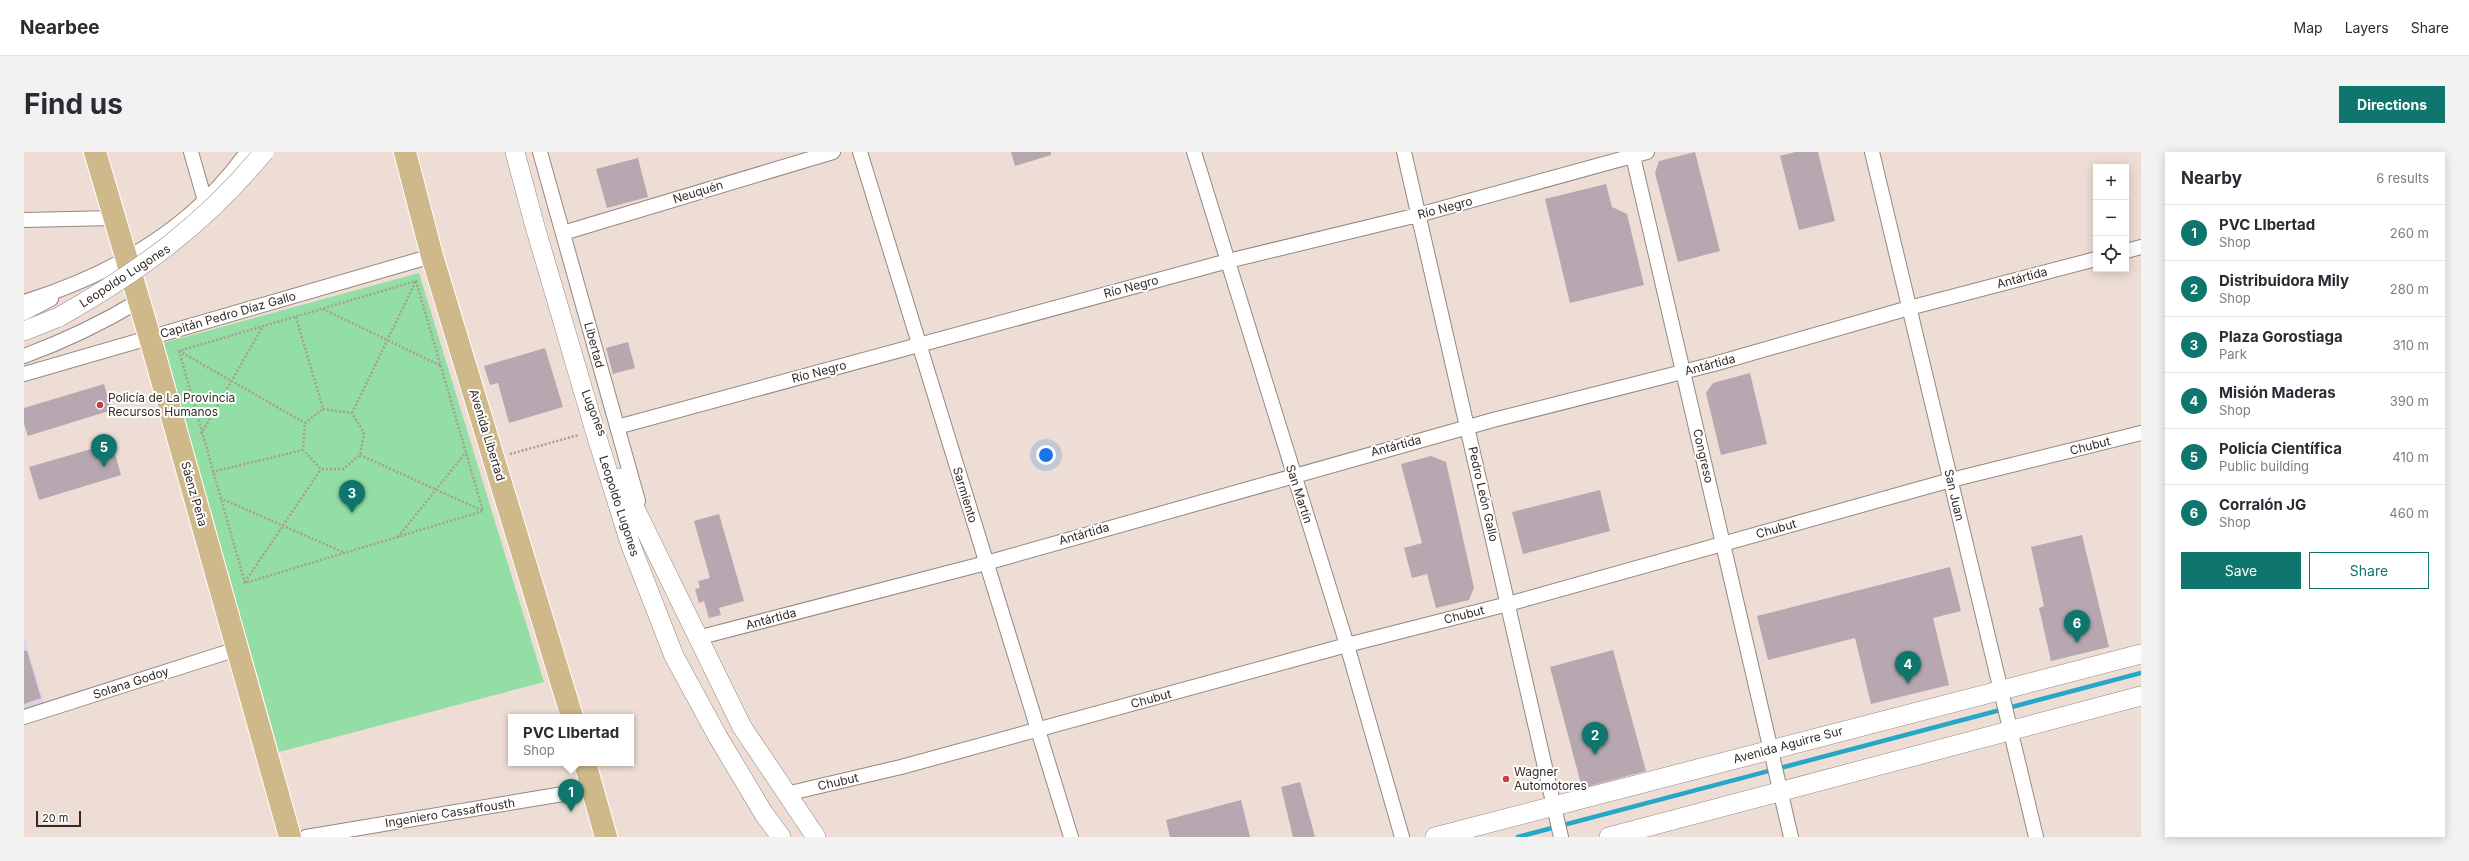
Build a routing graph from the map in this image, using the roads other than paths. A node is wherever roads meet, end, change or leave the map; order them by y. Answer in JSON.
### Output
{"nodes":[{"id":1,"x":95,"y":152,"type":"edge"},
{"id":2,"x":191,"y":152,"type":"edge"},
{"id":3,"x":247,"y":152,"type":"edge"},
{"id":4,"x":264,"y":152,"type":"edge"},
{"id":5,"x":405,"y":152,"type":"edge"},
{"id":6,"x":515,"y":152,"type":"edge"},
{"id":7,"x":540,"y":152,"type":"edge"},
{"id":8,"x":833,"y":152,"type":"edge"},
{"id":9,"x":860,"y":152,"type":"edge"},
{"id":10,"x":1194,"y":152,"type":"edge"},
{"id":11,"x":1404,"y":152,"type":"edge"},
{"id":12,"x":1647,"y":152,"type":"edge"},
{"id":13,"x":1872,"y":152,"type":"edge"},
{"id":14,"x":1633,"y":154,"type":"edge"},
{"id":15,"x":205,"y":201,"type":"junction"},
{"id":16,"x":1418,"y":215,"type":"junction"},
{"id":17,"x":114,"y":218,"type":"junction"},
{"id":18,"x":24,"y":220,"type":"edge"},
{"id":19,"x":563,"y":233,"type":"junction"},
{"id":20,"x":2141,"y":247,"type":"edge"},
{"id":21,"x":2129,"y":250,"type":"edge"},
{"id":22,"x":432,"y":256,"type":"junction"},
{"id":23,"x":126,"y":260,"type":"junction"},
{"id":24,"x":1228,"y":260,"type":"junction"},
{"id":25,"x":2093,"y":260,"type":"edge"},
{"id":26,"x":85,"y":280,"type":"junction"},
{"id":27,"x":139,"y":301,"type":"junction"},
{"id":28,"x":24,"y":302,"type":"edge"},
{"id":29,"x":1909,"y":308,"type":"junction"},
{"id":30,"x":24,"y":313,"type":"edge"},
{"id":31,"x":24,"y":331,"type":"edge"},
{"id":32,"x":150,"y":338,"type":"junction"},
{"id":33,"x":918,"y":345,"type":"junction"},
{"id":34,"x":24,"y":356,"type":"edge"},
{"id":35,"x":1684,"y":372,"type":"junction"},
{"id":36,"x":24,"y":374,"type":"edge"},
{"id":37,"x":579,"y":374,"type":"junction"},
{"id":38,"x":617,"y":427,"type":"junction"},
{"id":39,"x":1468,"y":427,"type":"junction"},
{"id":40,"x":2141,"y":433,"type":"edge"},
{"id":41,"x":1293,"y":474,"type":"junction"},
{"id":42,"x":1951,"y":480,"type":"junction"},
{"id":43,"x":649,"y":538,"type":"junction"},
{"id":44,"x":1723,"y":544,"type":"junction"},
{"id":45,"x":986,"y":562,"type":"junction"},
{"id":46,"x":1508,"y":604,"type":"junction"},
{"id":47,"x":697,"y":638,"type":"junction"},
{"id":48,"x":1347,"y":645,"type":"junction"},
{"id":49,"x":237,"y":649,"type":"junction"},
{"id":50,"x":2141,"y":654,"type":"edge"},
{"id":51,"x":2141,"y":696,"type":"edge"},
{"id":52,"x":2002,"y":697,"type":"junction"},
{"id":53,"x":571,"y":714,"type":"edge"},
{"id":54,"x":24,"y":717,"type":"edge"},
{"id":55,"x":2010,"y":725,"type":"junction"},
{"id":56,"x":1038,"y":731,"type":"junction"},
{"id":57,"x":1771,"y":755,"type":"junction"},
{"id":58,"x":586,"y":766,"type":"edge"},
{"id":59,"x":1778,"y":786,"type":"junction"},
{"id":60,"x":593,"y":789,"type":"junction"},
{"id":61,"x":786,"y":794,"type":"junction"},
{"id":62,"x":1555,"y":810,"type":"junction"},
{"id":63,"x":290,"y":837,"type":"edge"},
{"id":64,"x":306,"y":837,"type":"edge"},
{"id":65,"x":606,"y":837,"type":"edge"},
{"id":66,"x":781,"y":837,"type":"edge"},
{"id":67,"x":816,"y":837,"type":"edge"},
{"id":68,"x":1071,"y":837,"type":"edge"},
{"id":69,"x":1402,"y":837,"type":"edge"},
{"id":70,"x":1435,"y":837,"type":"edge"},
{"id":71,"x":1561,"y":837,"type":"edge"},
{"id":72,"x":1609,"y":837,"type":"edge"},
{"id":73,"x":1791,"y":837,"type":"edge"},
{"id":74,"x":2036,"y":837,"type":"edge"}],
"edges":[{"from":1,"to":17,"type":"main road","name":"Sáenz Peña"},
{"from":2,"to":15,"type":"street"},
{"from":3,"to":15,"type":"street"},
{"from":4,"to":31,"type":"main road","name":"Leopoldo Lugones","bridge":true},
{"from":5,"to":22,"type":"main road","name":"Avenida Libertad"},
{"from":6,"to":37,"type":"main road","name":"Leopoldo Lugones"},
{"from":7,"to":19,"type":"street","name":"Libertad"},
{"from":8,"to":19,"type":"street","name":"Neuquén"},
{"from":9,"to":33,"type":"street","name":"Sarmiento"},
{"from":10,"to":24,"type":"street","name":"San Martín"},
{"from":11,"to":16,"type":"street","name":"Pedro León Gallo"},
{"from":12,"to":14,"type":"street","name":"Río Negro"},
{"from":13,"to":29,"type":"street","name":"San Juan"},
{"from":14,"to":16,"type":"street","name":"Río Negro"},
{"from":14,"to":35,"type":"street","name":"Congreso"},
{"from":15,"to":23,"type":"street"},
{"from":16,"to":24,"type":"street","name":"Río Negro"},
{"from":16,"to":39,"type":"street","name":"Pedro León Gallo"},
{"from":17,"to":18,"type":"street"},
{"from":17,"to":23,"type":"main road","name":"Sáenz Peña"},
{"from":19,"to":38,"type":"street","name":"Libertad"},
{"from":20,"to":21,"type":"street"},
{"from":22,"to":32,"type":"street","name":"Capitán Pedro Díaz Gallo"},
{"from":22,"to":53,"type":"main road","name":"Avenida Libertad"},
{"from":23,"to":26,"type":"street"},
{"from":23,"to":27,"type":"main road","name":"Sáenz Peña"},
{"from":24,"to":33,"type":"street","name":"Río Negro"},
{"from":24,"to":41,"type":"street","name":"San Martín"},
{"from":25,"to":29,"type":"street","name":"Antártida"},
{"from":26,"to":28,"type":"street"},
{"from":26,"to":30,"type":"street"},
{"from":27,"to":32,"type":"main road","name":"Sáenz Peña"},
{"from":27,"to":34,"type":"street"},
{"from":29,"to":35,"type":"street","name":"Antártida"},
{"from":29,"to":42,"type":"street","name":"San Juan"},
{"from":32,"to":36,"type":"street","name":"Capitán Pedro Díaz Gallo"},
{"from":32,"to":49,"type":"main road","name":"Sáenz Peña"},
{"from":33,"to":38,"type":"street","name":"Río Negro"},
{"from":33,"to":45,"type":"street","name":"Sarmiento"},
{"from":35,"to":39,"type":"street","name":"Antártida"},
{"from":35,"to":44,"type":"street","name":"Congreso"},
{"from":37,"to":43,"type":"main road","name":"Lugones"},
{"from":37,"to":66,"type":"main road","name":"Leopoldo Lugones"},
{"from":38,"to":43,"type":"street","name":"Libertad"},
{"from":39,"to":41,"type":"street","name":"Antártida"},
{"from":39,"to":46,"type":"street","name":"Pedro León Gallo"},
{"from":40,"to":42,"type":"street","name":"Chubut"},
{"from":41,"to":45,"type":"street","name":"Antártida"},
{"from":41,"to":48,"type":"street","name":"San Martín"},
{"from":42,"to":44,"type":"street","name":"Chubut"},
{"from":42,"to":52,"type":"street","name":"San Juan"},
{"from":43,"to":47,"type":"main road","name":"Leopoldo Lugones"},
{"from":44,"to":46,"type":"street","name":"Chubut"},
{"from":44,"to":57,"type":"street","name":"Congreso"},
{"from":45,"to":47,"type":"street","name":"Antártida"},
{"from":45,"to":56,"type":"street","name":"Sarmiento"},
{"from":46,"to":48,"type":"street","name":"Chubut"},
{"from":46,"to":62,"type":"street","name":"Pedro León Gallo"},
{"from":47,"to":61,"type":"main road","name":"Leopoldo Lugones"},
{"from":48,"to":56,"type":"street","name":"Chubut"},
{"from":48,"to":69,"type":"street","name":"San Martín"},
{"from":49,"to":54,"type":"street","name":"Solana Godoy"},
{"from":49,"to":63,"type":"main road","name":"Sáenz Peña"},
{"from":50,"to":52,"type":"main road","name":"Avenida Aguirre Sur"},
{"from":51,"to":55,"type":"main road"},
{"from":52,"to":55,"type":"street","name":"San Juan"},
{"from":52,"to":57,"type":"main road","name":"Avenida Aguirre Sur"},
{"from":55,"to":59,"type":"main road"},
{"from":55,"to":74,"type":"street","name":"San Juan"},
{"from":56,"to":61,"type":"street","name":"Chubut"},
{"from":56,"to":68,"type":"street","name":"Sarmiento"},
{"from":57,"to":59,"type":"street","name":"Congreso"},
{"from":57,"to":62,"type":"main road","name":"Avenida Aguirre Sur"},
{"from":58,"to":60,"type":"main road"},
{"from":59,"to":72,"type":"main road"},
{"from":59,"to":73,"type":"street"},
{"from":60,"to":64,"type":"street","name":"Ingeniero Cassaffousth"},
{"from":60,"to":65,"type":"main road"},
{"from":61,"to":67,"type":"main road","name":"Leopoldo Lugones"},
{"from":62,"to":70,"type":"main road","name":"Avenida Aguirre Sur"},
{"from":62,"to":71,"type":"street","name":"Pedro León Gallo"}]}
